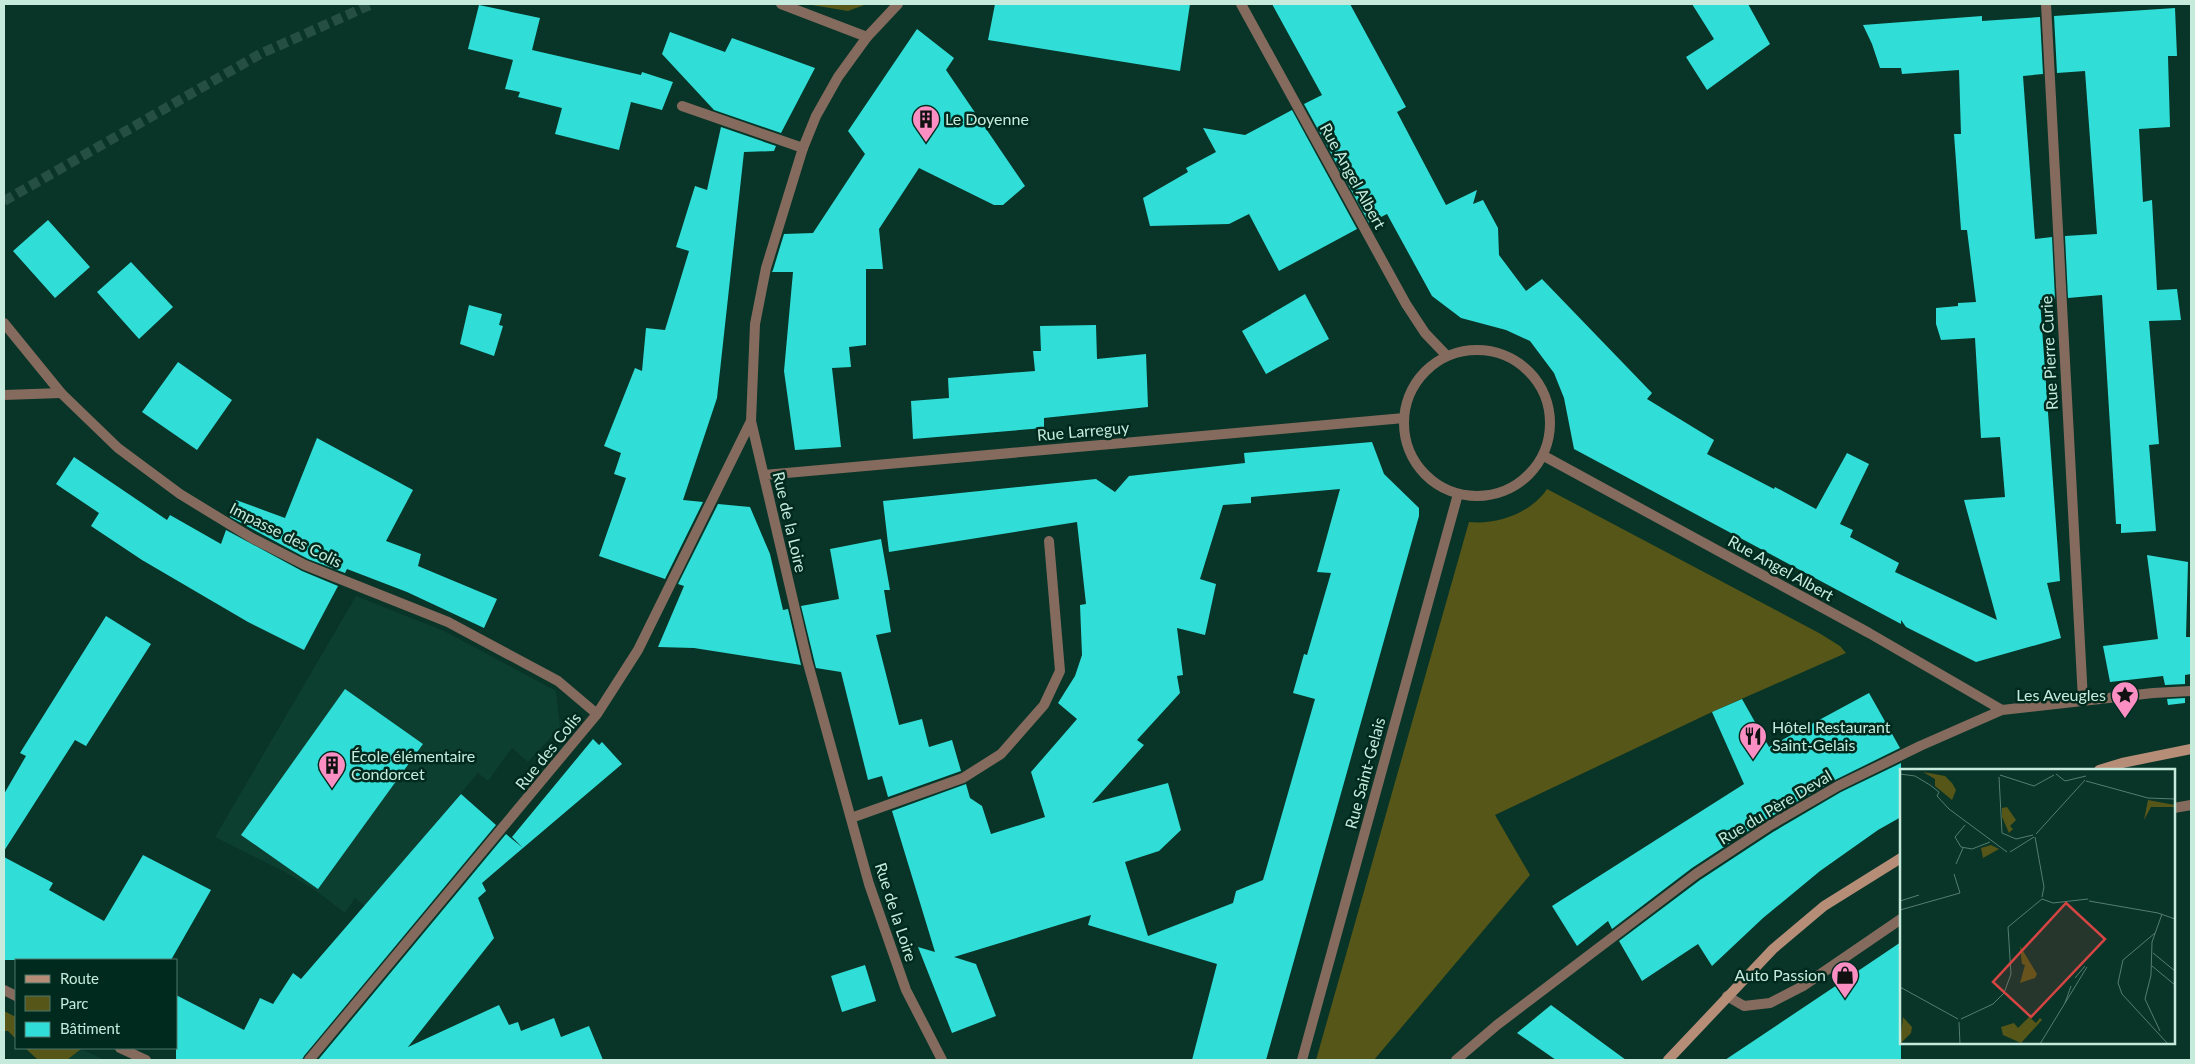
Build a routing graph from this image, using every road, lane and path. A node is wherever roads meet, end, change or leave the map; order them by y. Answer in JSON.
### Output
{"nodes":[{"id":1,"x":781,"y":4,"type":"edge"},
{"id":2,"x":898,"y":4,"type":"edge"},
{"id":3,"x":1241,"y":4,"type":"edge"},
{"id":4,"x":2046,"y":4,"type":"edge"},
{"id":5,"x":867,"y":37,"type":"junction"},
{"id":6,"x":682,"y":106,"type":"dead end"},
{"id":7,"x":802,"y":148,"type":"junction"},
{"id":8,"x":4,"y":323,"type":"edge"},
{"id":9,"x":1447,"y":356,"type":"junction"},
{"id":10,"x":61,"y":392,"type":"junction"},
{"id":11,"x":4,"y":395,"type":"edge"},
{"id":12,"x":1404,"y":418,"type":"junction"},
{"id":13,"x":751,"y":421,"type":"junction"},
{"id":14,"x":1544,"y":456,"type":"junction"},
{"id":15,"x":764,"y":475,"type":"junction"},
{"id":16,"x":1458,"y":494,"type":"junction"},
{"id":17,"x":1049,"y":541,"type":"dead end"},
{"id":18,"x":2191,"y":691,"type":"edge"},
{"id":19,"x":2082,"y":700,"type":"junction"},
{"id":20,"x":2002,"y":710,"type":"junction"},
{"id":21,"x":597,"y":714,"type":"junction"},
{"id":22,"x":2191,"y":749,"type":"edge"},
{"id":23,"x":2102,"y":769,"type":"edge"},
{"id":24,"x":2191,"y":805,"type":"edge"},
{"id":25,"x":2175,"y":808,"type":"edge"},
{"id":26,"x":851,"y":818,"type":"junction"},
{"id":27,"x":1900,"y":859,"type":"edge"},
{"id":28,"x":1900,"y":920,"type":"edge"},
{"id":29,"x":1727,"y":996,"type":"junction"},
{"id":30,"x":122,"y":1049,"type":"edge"},
{"id":31,"x":146,"y":1060,"type":"edge"},
{"id":32,"x":309,"y":1060,"type":"edge"},
{"id":33,"x":942,"y":1060,"type":"edge"},
{"id":34,"x":1302,"y":1060,"type":"edge"},
{"id":35,"x":1456,"y":1060,"type":"edge"},
{"id":36,"x":1668,"y":1060,"type":"edge"}],
"edges":[{"from":1,"to":5,"type":"street"},
{"from":2,"to":5,"type":"street","name":"Rue de la Loire"},
{"from":3,"to":9,"type":"street","name":"Rue Angel Albert"},
{"from":4,"to":19,"type":"street","name":"Rue Pierre Curie"},
{"from":5,"to":7,"type":"street","name":"Rue de la Loire"},
{"from":6,"to":7,"type":"street"},
{"from":7,"to":13,"type":"street","name":"Rue de la Loire"},
{"from":8,"to":10,"type":"street","name":"Impasse des Colis"},
{"from":9,"to":12,"type":"street"},
{"from":9,"to":14,"type":"street"},
{"from":10,"to":11,"type":"street"},
{"from":10,"to":21,"type":"street","name":"Impasse des Colis"},
{"from":12,"to":15,"type":"street","name":"Rue Larreguy"},
{"from":12,"to":16,"type":"street"},
{"from":13,"to":15,"type":"street","name":"Rue de la Loire"},
{"from":13,"to":21,"type":"street","name":"Rue des Colis"},
{"from":14,"to":16,"type":"street"},
{"from":14,"to":20,"type":"street","name":"Rue Angel Albert"},
{"from":15,"to":26,"type":"street","name":"Rue de la Loire"},
{"from":16,"to":34,"type":"street","name":"Rue Saint-Gelais"},
{"from":17,"to":26,"type":"street"},
{"from":18,"to":19,"type":"street","name":"Rue du Père Deval"},
{"from":19,"to":20,"type":"street","name":"Rue du Père Deval"},
{"from":20,"to":35,"type":"street","name":"Rue du Père Deval"},
{"from":21,"to":32,"type":"street","name":"Rue des Colis"},
{"from":22,"to":23,"type":"main road"},
{"from":24,"to":25,"type":"street"},
{"from":26,"to":33,"type":"street","name":"Rue de la Loire"},
{"from":27,"to":29,"type":"main road"},
{"from":28,"to":29,"type":"street"},
{"from":29,"to":36,"type":"main road"},
{"from":30,"to":31,"type":"street"}]}
